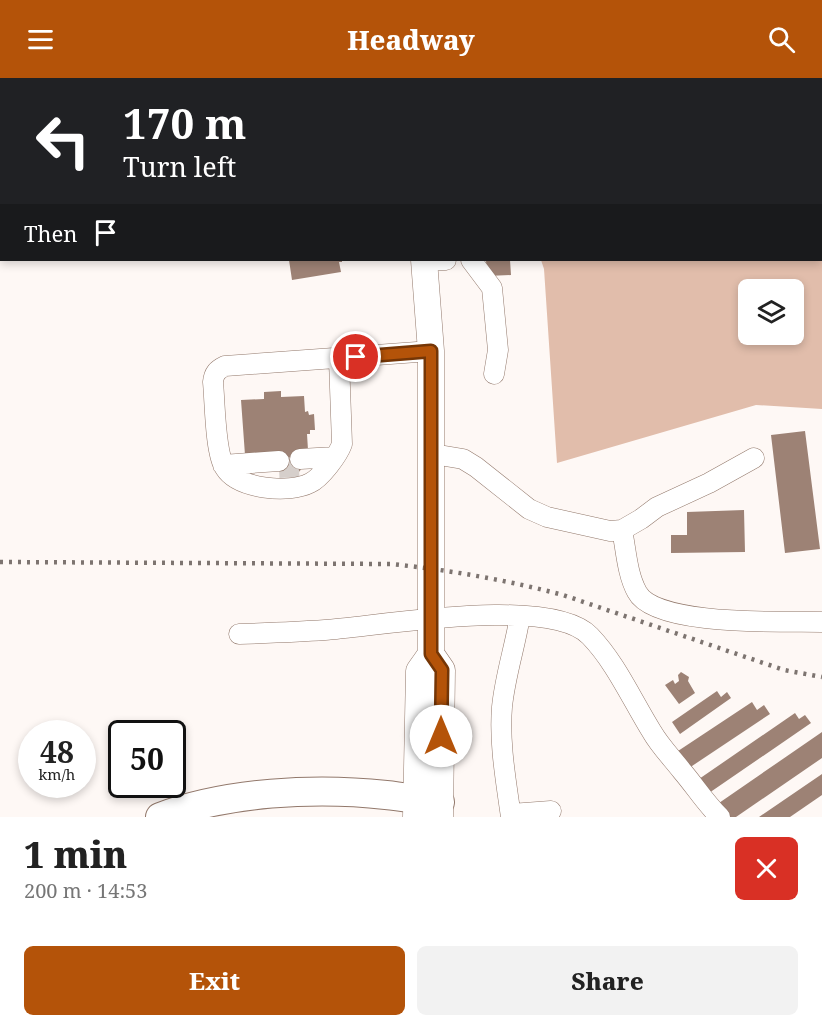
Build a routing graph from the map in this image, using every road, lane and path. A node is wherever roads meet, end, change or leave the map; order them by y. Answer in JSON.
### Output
{"nodes":[{"id":1,"x":431,"y":261,"type":"edge"},
{"id":2,"x":472,"y":261,"type":"edge"},
{"id":3,"x":431,"y":351,"type":"junction"},
{"id":4,"x":339,"y":358,"type":"junction"},
{"id":5,"x":494,"y":374,"type":"dead end"},
{"id":6,"x":433,"y":454,"type":"junction"},
{"id":7,"x":754,"y":458,"type":"dead end"},
{"id":8,"x":332,"y":460,"type":"junction"},
{"id":9,"x":228,"y":472,"type":"junction"},
{"id":10,"x":622,"y":530,"type":"junction"},
{"id":11,"x":520,"y":616,"type":"junction"},
{"id":12,"x":431,"y":618,"type":"junction"},
{"id":13,"x":822,"y":622,"type":"edge"},
{"id":14,"x":239,"y":634,"type":"dead end"},
{"id":15,"x":428,"y":809,"type":"edge"},
{"id":16,"x":551,"y":811,"type":"dead end"},
{"id":17,"x":511,"y":816,"type":"edge"},
{"id":18,"x":160,"y":817,"type":"edge"},
{"id":19,"x":720,"y":817,"type":"edge"}],
"edges":[{"from":1,"to":3,"type":"main road"},
{"from":2,"to":5,"type":"lane"},
{"from":3,"to":4,"type":"lane"},
{"from":3,"to":6,"type":"main road"},
{"from":4,"to":8,"type":"lane"},
{"from":4,"to":9,"type":"lane"},
{"from":6,"to":10,"type":"lane"},
{"from":6,"to":12,"type":"main road"},
{"from":7,"to":10,"type":"lane"},
{"from":8,"to":9,"type":"lane"},
{"from":8,"to":9,"type":"lane"},
{"from":10,"to":13,"type":"lane"},
{"from":11,"to":12,"type":"lane"},
{"from":11,"to":17,"type":"lane"},
{"from":11,"to":19,"type":"lane"},
{"from":12,"to":14,"type":"lane"},
{"from":12,"to":15,"type":"main road"},
{"from":15,"to":18,"type":"highway"},
{"from":16,"to":17,"type":"lane"}]}
